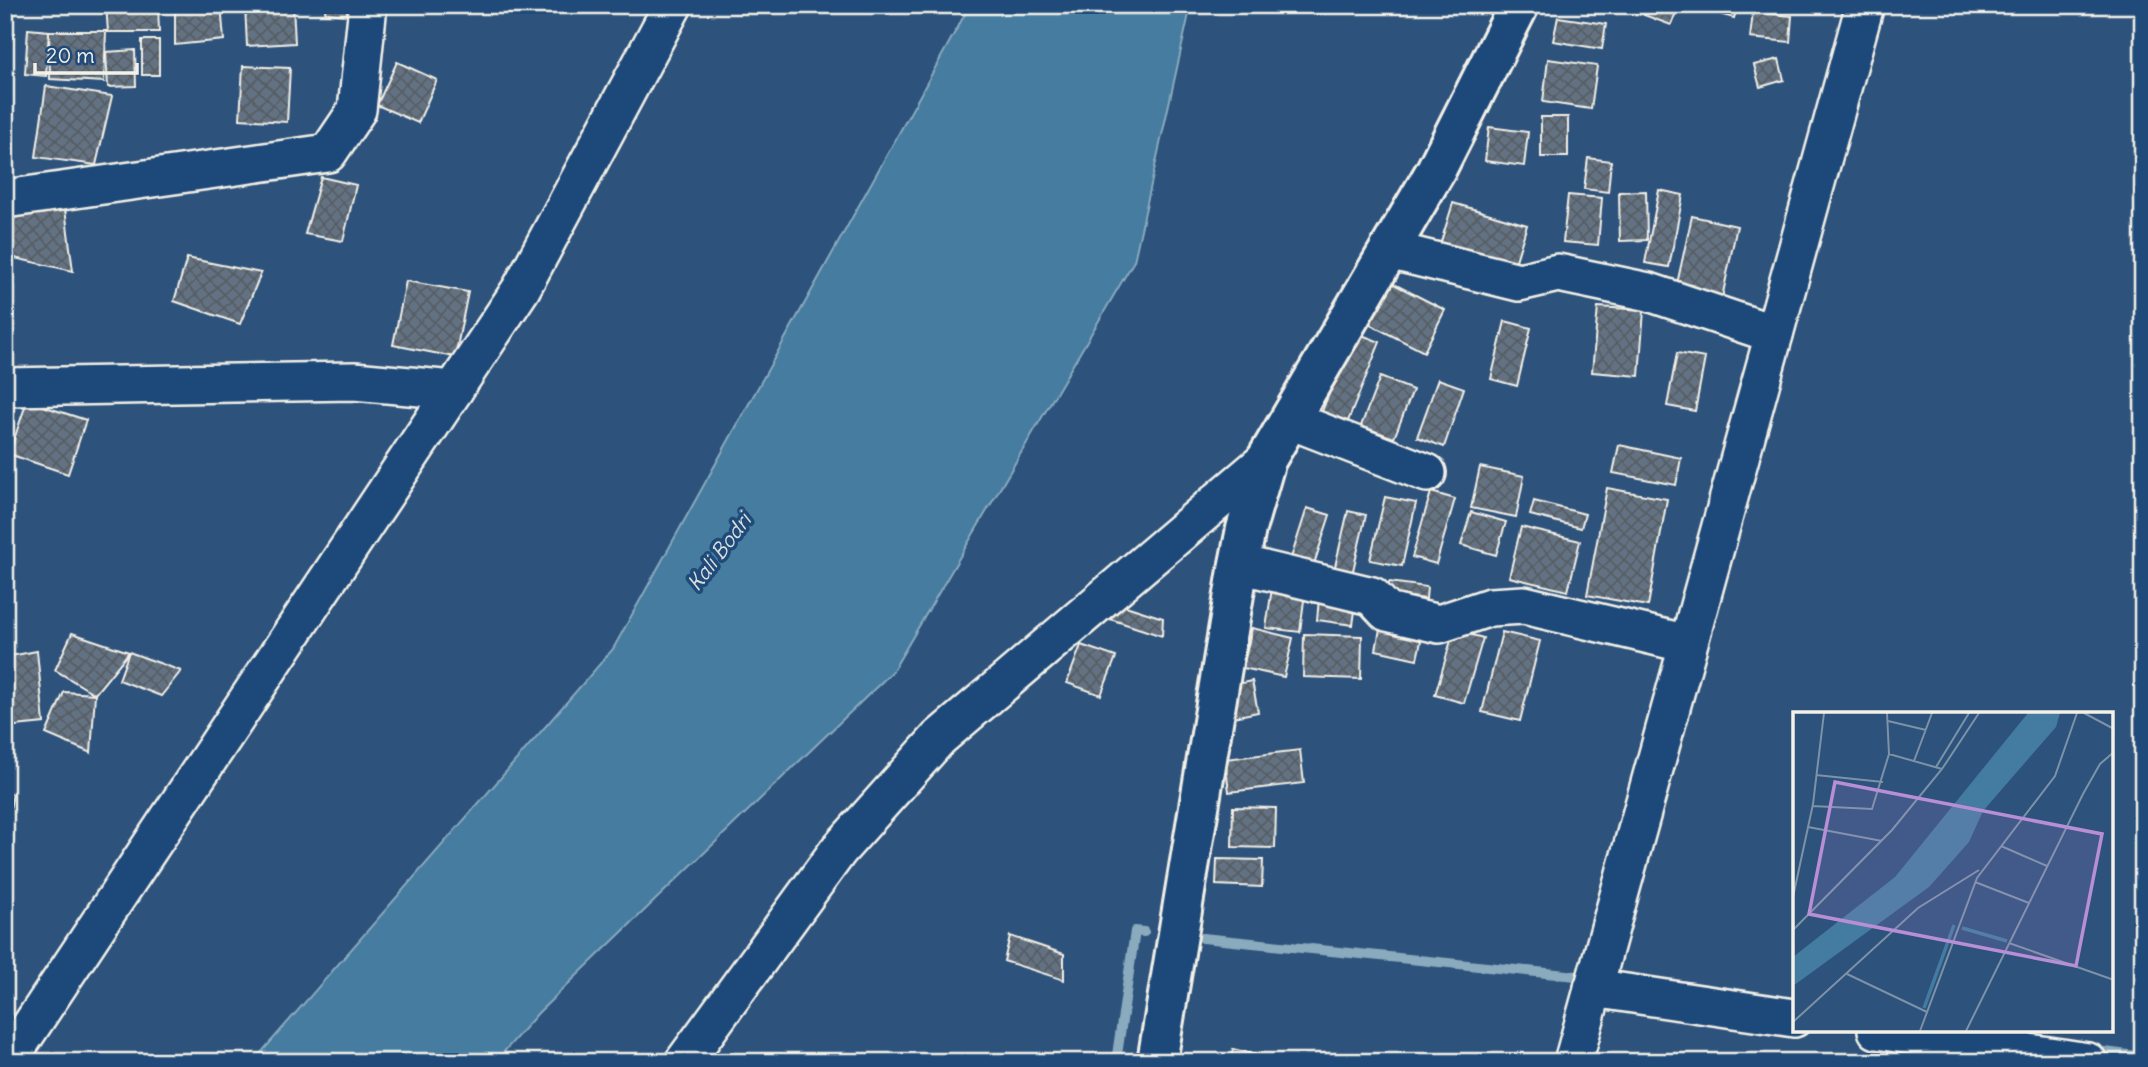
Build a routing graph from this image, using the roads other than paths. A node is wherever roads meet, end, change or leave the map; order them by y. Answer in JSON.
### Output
{"nodes":[{"id":1,"x":368,"y":5,"type":"edge"},
{"id":2,"x":673,"y":5,"type":"edge"},
{"id":3,"x":1519,"y":5,"type":"edge"},
{"id":4,"x":1865,"y":5,"type":"edge"},
{"id":5,"x":5,"y":199,"type":"edge"},
{"id":6,"x":1389,"y":250,"type":"junction"},
{"id":7,"x":1774,"y":334,"type":"junction"},
{"id":8,"x":5,"y":387,"type":"edge"},
{"id":9,"x":454,"y":390,"type":"junction"},
{"id":10,"x":1290,"y":420,"type":"junction"},
{"id":11,"x":1266,"y":460,"type":"junction"},
{"id":12,"x":1427,"y":473,"type":"dead end"},
{"id":13,"x":1239,"y":564,"type":"junction"},
{"id":14,"x":1688,"y":644,"type":"junction"},
{"id":15,"x":1594,"y":988,"type":"junction"},
{"id":16,"x":1793,"y":1018,"type":"edge"},
{"id":17,"x":1890,"y":1032,"type":"edge"},
{"id":18,"x":7,"y":1062,"type":"edge"},
{"id":19,"x":684,"y":1062,"type":"edge"},
{"id":20,"x":1157,"y":1062,"type":"edge"},
{"id":21,"x":1573,"y":1062,"type":"edge"},
{"id":22,"x":2088,"y":1062,"type":"edge"}],
"edges":[{"from":1,"to":5,"type":"street"},
{"from":2,"to":9,"type":"street"},
{"from":3,"to":6,"type":"street"},
{"from":4,"to":7,"type":"street"},
{"from":6,"to":7,"type":"street"},
{"from":6,"to":10,"type":"street"},
{"from":7,"to":14,"type":"street"},
{"from":8,"to":9,"type":"street"},
{"from":9,"to":18,"type":"street"},
{"from":10,"to":11,"type":"street"},
{"from":10,"to":12,"type":"street"},
{"from":11,"to":13,"type":"street"},
{"from":11,"to":19,"type":"street"},
{"from":13,"to":14,"type":"street"},
{"from":13,"to":20,"type":"street"},
{"from":14,"to":15,"type":"street"},
{"from":15,"to":16,"type":"street"},
{"from":15,"to":21,"type":"street"},
{"from":17,"to":22,"type":"street"}]}
